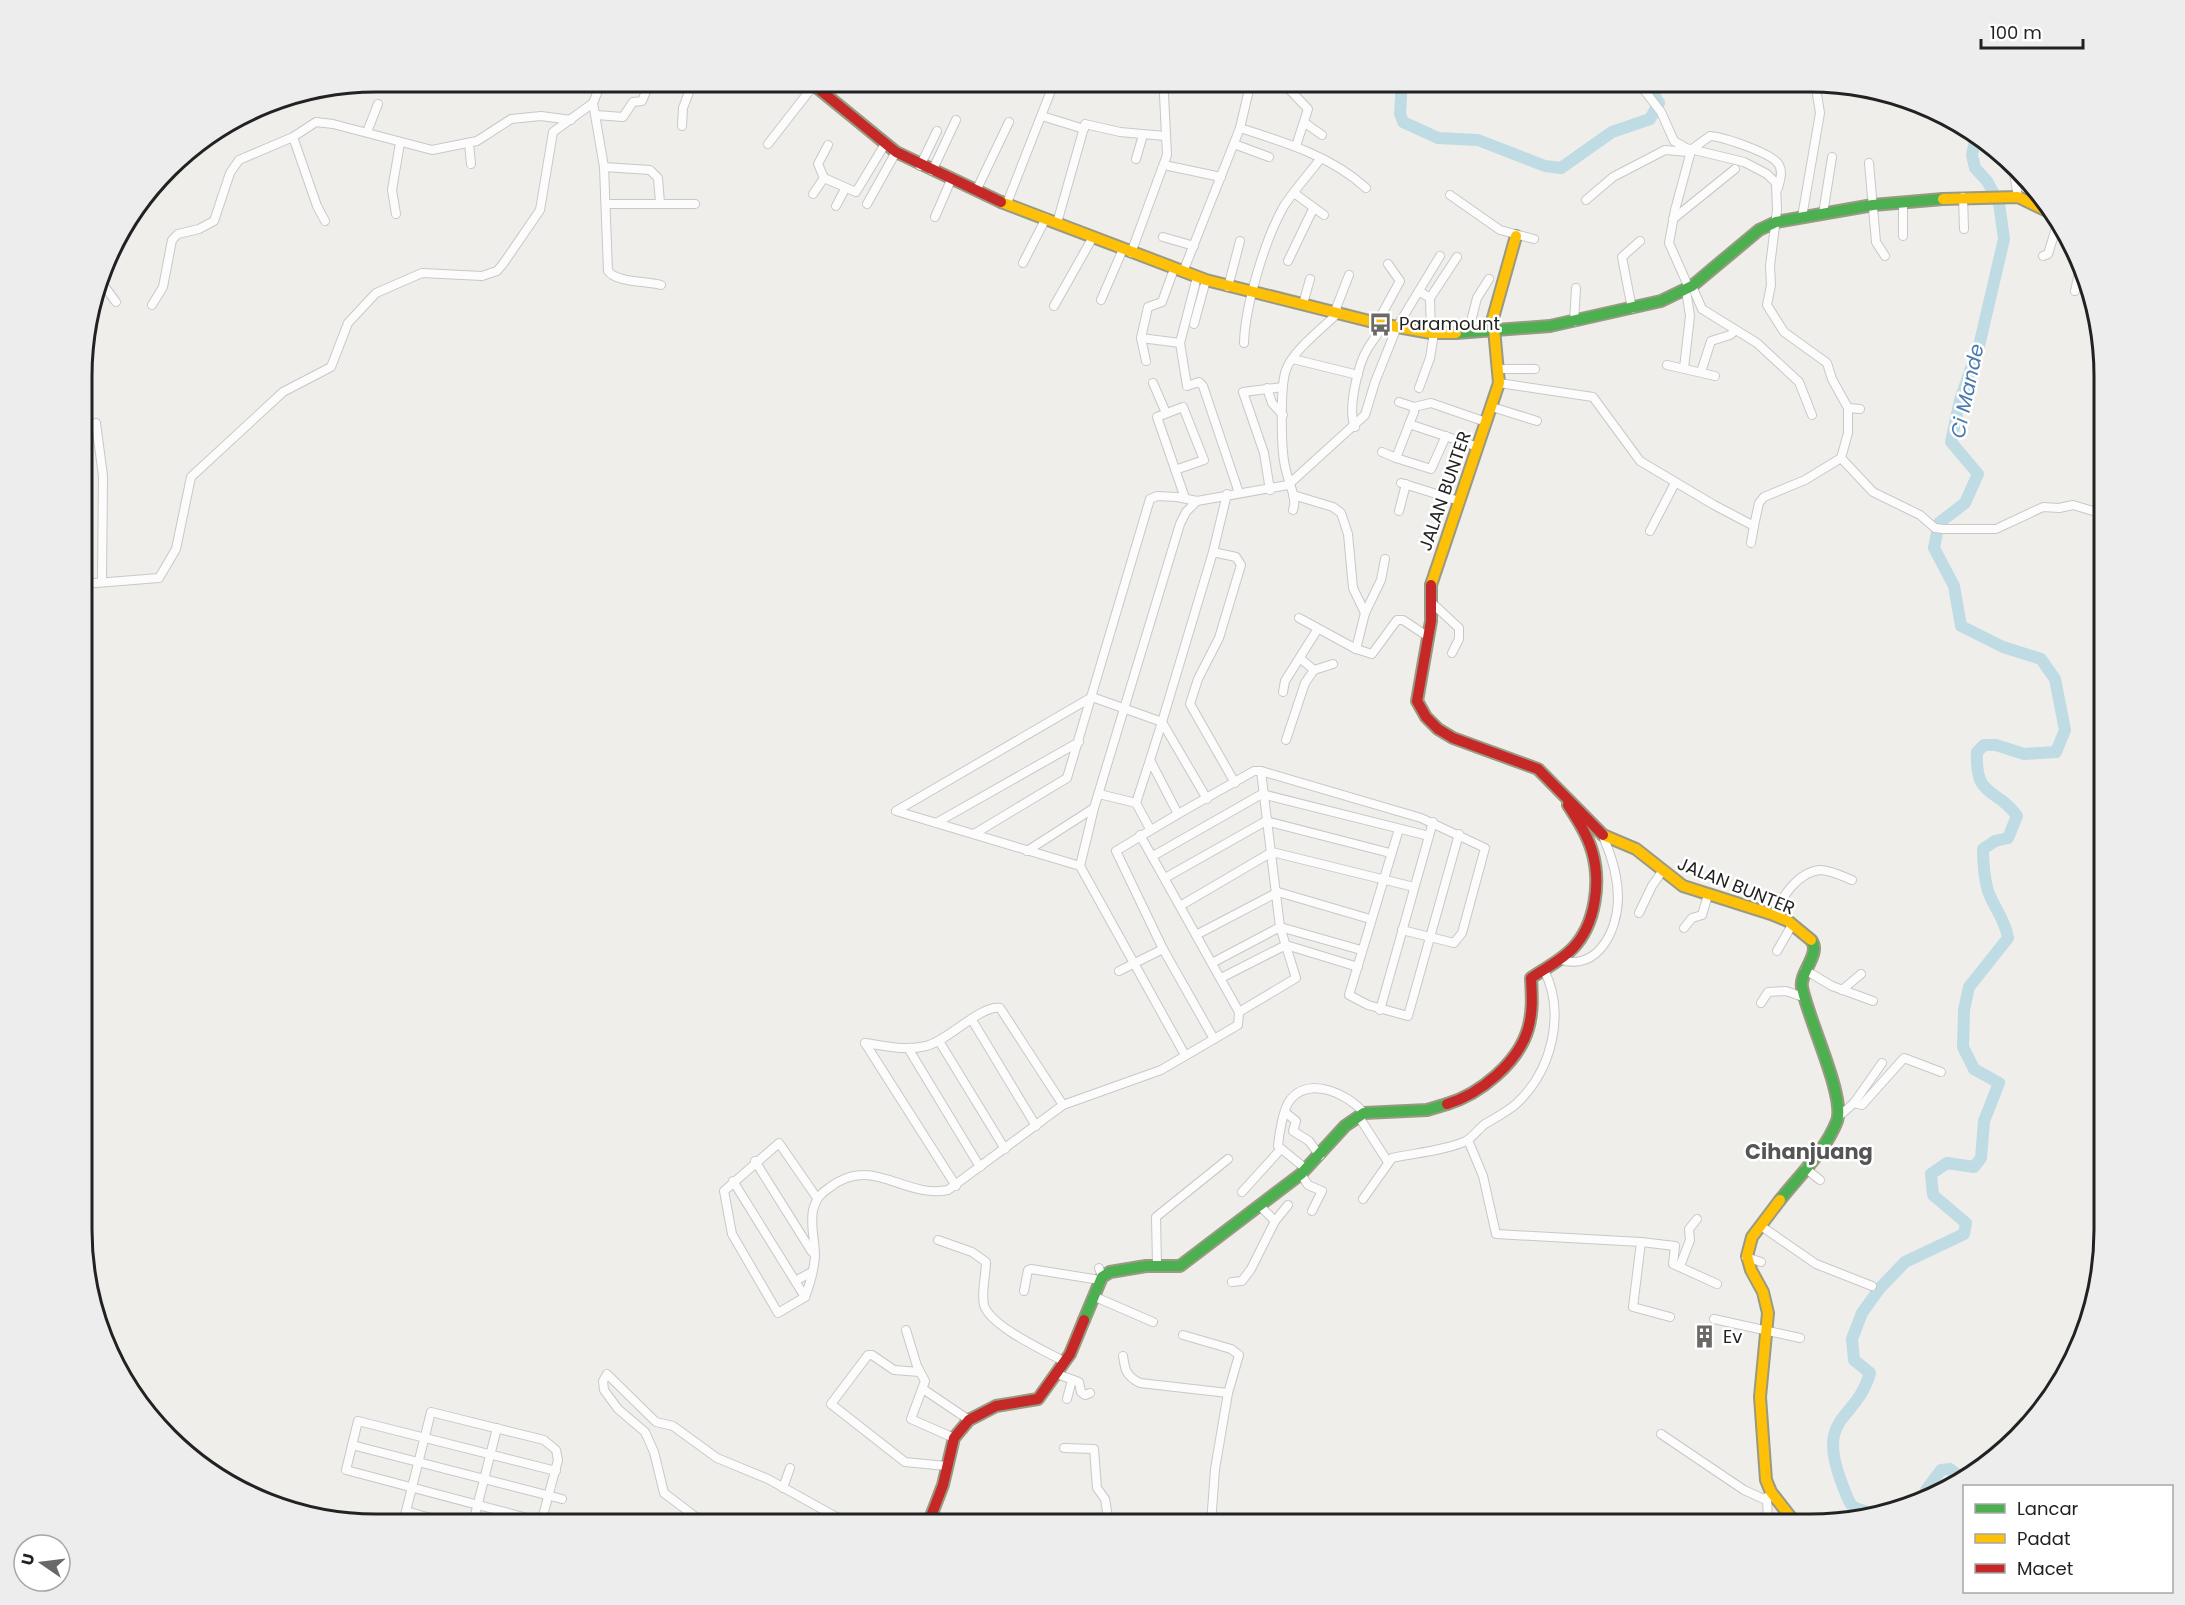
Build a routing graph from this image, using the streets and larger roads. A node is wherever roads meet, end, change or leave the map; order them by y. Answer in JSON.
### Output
{"nodes":[{"id":1,"x":598,"y":92,"type":"edge"},
{"id":2,"x":646,"y":92,"type":"edge"},
{"id":3,"x":689,"y":92,"type":"edge"},
{"id":4,"x":805,"y":92,"type":"edge"},
{"id":5,"x":822,"y":92,"type":"edge"},
{"id":6,"x":1051,"y":92,"type":"edge"},
{"id":7,"x":1248,"y":92,"type":"edge"},
{"id":8,"x":1292,"y":92,"type":"edge"},
{"id":9,"x":1645,"y":92,"type":"edge"},
{"id":10,"x":1817,"y":92,"type":"edge"},
{"id":11,"x":1164,"y":95,"type":"dead end"},
{"id":12,"x":593,"y":103,"type":"junction"},
{"id":13,"x":378,"y":104,"type":"dead end"},
{"id":14,"x":596,"y":115,"type":"junction"},
{"id":15,"x":1042,"y":116,"type":"junction"},
{"id":16,"x":571,"y":120,"type":"junction"},
{"id":17,"x":956,"y":120,"type":"dead end"},
{"id":18,"x":1009,"y":122,"type":"dead end"},
{"id":19,"x":1305,"y":123,"type":"junction"},
{"id":20,"x":682,"y":126,"type":"dead end"},
{"id":21,"x":1240,"y":128,"type":"junction"},
{"id":22,"x":1084,"y":129,"type":"junction"},
{"id":23,"x":937,"y":131,"type":"dead end"},
{"id":24,"x":367,"y":132,"type":"junction"},
{"id":25,"x":1143,"y":135,"type":"junction"},
{"id":26,"x":1322,"y":135,"type":"dead end"},
{"id":27,"x":1165,"y":136,"type":"junction"},
{"id":28,"x":293,"y":137,"type":"junction"},
{"id":29,"x":400,"y":143,"type":"junction"},
{"id":30,"x":469,"y":143,"type":"junction"},
{"id":31,"x":768,"y":144,"type":"dead end"},
{"id":32,"x":885,"y":144,"type":"junction"},
{"id":33,"x":1234,"y":144,"type":"junction"},
{"id":34,"x":828,"y":145,"type":"dead end"},
{"id":35,"x":1296,"y":146,"type":"junction"},
{"id":36,"x":1692,"y":150,"type":"junction"},
{"id":37,"x":896,"y":152,"type":"junction"},
{"id":38,"x":1269,"y":157,"type":"dead end"},
{"id":39,"x":1832,"y":157,"type":"dead end"},
{"id":40,"x":1321,"y":158,"type":"junction"},
{"id":41,"x":1136,"y":159,"type":"dead end"},
{"id":42,"x":1869,"y":163,"type":"dead end"},
{"id":43,"x":471,"y":164,"type":"dead end"},
{"id":44,"x":1164,"y":165,"type":"junction"},
{"id":45,"x":920,"y":166,"type":"junction"},
{"id":46,"x":604,"y":167,"type":"junction"},
{"id":47,"x":1735,"y":169,"type":"dead end"},
{"id":48,"x":932,"y":171,"type":"junction"},
{"id":49,"x":1221,"y":177,"type":"junction"},
{"id":50,"x":825,"y":178,"type":"junction"},
{"id":51,"x":951,"y":180,"type":"junction"},
{"id":52,"x":2015,"y":180,"type":"edge"},
{"id":53,"x":1365,"y":188,"type":"dead end"},
{"id":54,"x":845,"y":189,"type":"junction"},
{"id":55,"x":1778,"y":189,"type":"junction"},
{"id":56,"x":976,"y":191,"type":"junction"},
{"id":57,"x":1294,"y":193,"type":"junction"},
{"id":58,"x":813,"y":195,"type":"dead end"},
{"id":59,"x":1450,"y":195,"type":"dead end"},
{"id":60,"x":1963,"y":197,"type":"junction"},
{"id":61,"x":2018,"y":197,"type":"junction"},
{"id":62,"x":1586,"y":200,"type":"dead end"},
{"id":63,"x":1903,"y":202,"type":"junction"},
{"id":64,"x":660,"y":203,"type":"junction"},
{"id":65,"x":606,"y":204,"type":"junction"},
{"id":66,"x":696,"y":204,"type":"dead end"},
{"id":67,"x":867,"y":204,"type":"dead end"},
{"id":68,"x":1007,"y":204,"type":"junction"},
{"id":69,"x":1873,"y":205,"type":"junction"},
{"id":70,"x":836,"y":206,"type":"dead end"},
{"id":71,"x":2037,"y":206,"type":"edge"},
{"id":72,"x":1313,"y":209,"type":"junction"},
{"id":73,"x":396,"y":214,"type":"dead end"},
{"id":74,"x":1823,"y":214,"type":"junction"},
{"id":75,"x":1324,"y":215,"type":"dead end"},
{"id":76,"x":935,"y":217,"type":"dead end"},
{"id":77,"x":1802,"y":217,"type":"junction"},
{"id":78,"x":1046,"y":218,"type":"junction"},
{"id":79,"x":1673,"y":219,"type":"junction"},
{"id":80,"x":325,"y":221,"type":"dead end"},
{"id":81,"x":1058,"y":222,"type":"junction"},
{"id":82,"x":1776,"y":222,"type":"junction"},
{"id":83,"x":1964,"y":229,"type":"dead end"},
{"id":84,"x":2054,"y":233,"type":"edge"},
{"id":85,"x":1516,"y":236,"type":"junction"},
{"id":86,"x":1903,"y":236,"type":"dead end"},
{"id":87,"x":1093,"y":237,"type":"junction"},
{"id":88,"x":1163,"y":237,"type":"dead end"},
{"id":89,"x":1534,"y":239,"type":"dead end"},
{"id":90,"x":1240,"y":241,"type":"dead end"},
{"id":91,"x":1640,"y":241,"type":"dead end"},
{"id":92,"x":1194,"y":246,"type":"junction"},
{"id":93,"x":1127,"y":251,"type":"junction"},
{"id":94,"x":1440,"y":256,"type":"dead end"},
{"id":95,"x":1885,"y":256,"type":"dead end"},
{"id":96,"x":2043,"y":256,"type":"dead end"},
{"id":97,"x":1457,"y":257,"type":"dead end"},
{"id":98,"x":1288,"y":261,"type":"dead end"},
{"id":99,"x":1023,"y":263,"type":"dead end"},
{"id":100,"x":1388,"y":264,"type":"dead end"},
{"id":101,"x":1178,"y":271,"type":"junction"},
{"id":102,"x":1348,"y":275,"type":"dead end"},
{"id":103,"x":1201,"y":279,"type":"junction"},
{"id":104,"x":1310,"y":279,"type":"dead end"},
{"id":105,"x":1490,"y":279,"type":"dead end"},
{"id":106,"x":2077,"y":281,"type":"edge"},
{"id":107,"x":662,"y":285,"type":"dead end"},
{"id":108,"x":1228,"y":287,"type":"junction"},
{"id":109,"x":106,"y":288,"type":"edge"},
{"id":110,"x":1576,"y":288,"type":"dead end"},
{"id":111,"x":1689,"y":288,"type":"junction"},
{"id":112,"x":2075,"y":291,"type":"dead end"},
{"id":113,"x":1252,"y":292,"type":"junction"},
{"id":114,"x":1422,"y":293,"type":"dead end"},
{"id":115,"x":1430,"y":298,"type":"junction"},
{"id":116,"x":1101,"y":300,"type":"dead end"},
{"id":117,"x":116,"y":302,"type":"dead end"},
{"id":118,"x":1303,"y":304,"type":"junction"},
{"id":119,"x":152,"y":305,"type":"dead end"},
{"id":120,"x":1054,"y":306,"type":"dead end"},
{"id":121,"x":1632,"y":309,"type":"junction"},
{"id":122,"x":1337,"y":312,"type":"junction"},
{"id":123,"x":1574,"y":322,"type":"junction"},
{"id":124,"x":1381,"y":323,"type":"junction"},
{"id":125,"x":1194,"y":324,"type":"dead end"},
{"id":126,"x":1397,"y":327,"type":"junction"},
{"id":127,"x":1493,"y":330,"type":"junction"},
{"id":128,"x":1735,"y":331,"type":"junction"},
{"id":129,"x":1433,"y":333,"type":"junction"},
{"id":130,"x":1468,"y":333,"type":"junction"},
{"id":131,"x":1141,"y":338,"type":"junction"},
{"id":132,"x":1180,"y":343,"type":"junction"},
{"id":133,"x":1244,"y":344,"type":"dead end"},
{"id":134,"x":1293,"y":359,"type":"junction"},
{"id":135,"x":1146,"y":361,"type":"dead end"},
{"id":136,"x":1667,"y":365,"type":"dead end"},
{"id":137,"x":1684,"y":368,"type":"junction"},
{"id":138,"x":1499,"y":369,"type":"junction"},
{"id":139,"x":1535,"y":369,"type":"dead end"},
{"id":140,"x":1701,"y":372,"type":"junction"},
{"id":141,"x":1358,"y":375,"type":"junction"},
{"id":142,"x":1715,"y":376,"type":"dead end"},
{"id":143,"x":1153,"y":383,"type":"dead end"},
{"id":144,"x":1498,"y":383,"type":"junction"},
{"id":145,"x":1283,"y":387,"type":"junction"},
{"id":146,"x":1419,"y":387,"type":"dead end"},
{"id":147,"x":1267,"y":388,"type":"junction"},
{"id":148,"x":1399,"y":402,"type":"dead end"},
{"id":149,"x":1414,"y":407,"type":"junction"},
{"id":150,"x":1492,"y":407,"type":"junction"},
{"id":151,"x":1848,"y":408,"type":"junction"},
{"id":152,"x":1860,"y":409,"type":"dead end"},
{"id":153,"x":1166,"y":414,"type":"junction"},
{"id":154,"x":1283,"y":415,"type":"junction"},
{"id":155,"x":1812,"y":416,"type":"dead end"},
{"id":156,"x":1537,"y":421,"type":"dead end"},
{"id":157,"x":1486,"y":422,"type":"junction"},
{"id":158,"x":96,"y":423,"type":"dead end"},
{"id":159,"x":1408,"y":424,"type":"junction"},
{"id":160,"x":1355,"y":427,"type":"junction"},
{"id":161,"x":1446,"y":436,"type":"junction"},
{"id":162,"x":1478,"y":447,"type":"junction"},
{"id":163,"x":1382,"y":452,"type":"dead end"},
{"id":164,"x":1396,"y":458,"type":"junction"},
{"id":165,"x":1841,"y":458,"type":"junction"},
{"id":166,"x":1175,"y":470,"type":"junction"},
{"id":167,"x":1675,"y":483,"type":"junction"},
{"id":168,"x":1288,"y":485,"type":"junction"},
{"id":169,"x":1270,"y":490,"type":"junction"},
{"id":170,"x":1239,"y":493,"type":"junction"},
{"id":171,"x":1227,"y":494,"type":"junction"},
{"id":172,"x":1293,"y":495,"type":"junction"},
{"id":173,"x":1185,"y":498,"type":"junction"},
{"id":174,"x":1197,"y":501,"type":"junction"},
{"id":175,"x":1459,"y":501,"type":"junction"},
{"id":176,"x":1293,"y":510,"type":"dead end"},
{"id":177,"x":2094,"y":511,"type":"edge"},
{"id":178,"x":1399,"y":512,"type":"dead end"},
{"id":179,"x":1754,"y":526,"type":"junction"},
{"id":180,"x":1650,"y":531,"type":"dead end"},
{"id":181,"x":1751,"y":543,"type":"dead end"},
{"id":182,"x":1213,"y":552,"type":"junction"},
{"id":183,"x":1384,"y":559,"type":"dead end"},
{"id":184,"x":102,"y":582,"type":"junction"},
{"id":185,"x":92,"y":583,"type":"edge"},
{"id":186,"x":1432,"y":603,"type":"junction"},
{"id":187,"x":1365,"y":613,"type":"junction"},
{"id":188,"x":1299,"y":618,"type":"dead end"},
{"id":189,"x":1317,"y":630,"type":"junction"},
{"id":190,"x":1427,"y":636,"type":"junction"},
{"id":191,"x":1356,"y":650,"type":"junction"},
{"id":192,"x":1452,"y":653,"type":"dead end"},
{"id":193,"x":1301,"y":659,"type":"junction"},
{"id":194,"x":1333,"y":664,"type":"dead end"},
{"id":195,"x":1314,"y":670,"type":"junction"},
{"id":196,"x":1283,"y":692,"type":"dead end"},
{"id":197,"x":1092,"y":697,"type":"junction"},
{"id":198,"x":1125,"y":707,"type":"junction"},
{"id":199,"x":1162,"y":722,"type":"junction"},
{"id":200,"x":1286,"y":740,"type":"dead end"},
{"id":201,"x":1079,"y":742,"type":"junction"},
{"id":202,"x":1149,"y":760,"type":"junction"},
{"id":203,"x":1261,"y":771,"type":"junction"},
{"id":204,"x":1235,"y":783,"type":"junction"},
{"id":205,"x":1099,"y":794,"type":"junction"},
{"id":206,"x":1263,"y":794,"type":"junction"},
{"id":207,"x":1563,"y":794,"type":"junction"},
{"id":208,"x":1207,"y":798,"type":"junction"},
{"id":209,"x":1136,"y":802,"type":"junction"},
{"id":210,"x":1094,"y":808,"type":"junction"},
{"id":211,"x":1178,"y":814,"type":"junction"},
{"id":212,"x":1266,"y":821,"type":"junction"},
{"id":213,"x":1433,"y":822,"type":"junction"},
{"id":214,"x":936,"y":823,"type":"junction"},
{"id":215,"x":1150,"y":829,"type":"junction"},
{"id":216,"x":1399,"y":829,"type":"junction"},
{"id":217,"x":974,"y":834,"type":"junction"},
{"id":218,"x":1459,"y":834,"type":"junction"},
{"id":219,"x":1140,"y":835,"type":"junction"},
{"id":220,"x":1429,"y":836,"type":"junction"},
{"id":221,"x":1605,"y":839,"type":"junction"},
{"id":222,"x":1027,"y":851,"type":"junction"},
{"id":223,"x":1272,"y":852,"type":"junction"},
{"id":224,"x":1390,"y":853,"type":"junction"},
{"id":225,"x":1153,"y":856,"type":"junction"},
{"id":226,"x":1080,"y":866,"type":"junction"},
{"id":227,"x":1661,"y":873,"type":"junction"},
{"id":228,"x":1165,"y":878,"type":"junction"},
{"id":229,"x":1382,"y":879,"type":"junction"},
{"id":230,"x":1852,"y":880,"type":"dead end"},
{"id":231,"x":1414,"y":887,"type":"junction"},
{"id":232,"x":1278,"y":892,"type":"junction"},
{"id":233,"x":1708,"y":895,"type":"junction"},
{"id":234,"x":1180,"y":906,"type":"junction"},
{"id":235,"x":1639,"y":913,"type":"dead end"},
{"id":236,"x":1773,"y":915,"type":"junction"},
{"id":237,"x":1370,"y":918,"type":"junction"},
{"id":238,"x":1792,"y":926,"type":"junction"},
{"id":239,"x":1280,"y":927,"type":"junction"},
{"id":240,"x":1684,"y":928,"type":"dead end"},
{"id":241,"x":1402,"y":930,"type":"junction"},
{"id":242,"x":1196,"y":935,"type":"junction"},
{"id":243,"x":1430,"y":939,"type":"junction"},
{"id":244,"x":1286,"y":945,"type":"junction"},
{"id":245,"x":1163,"y":949,"type":"junction"},
{"id":246,"x":1361,"y":950,"type":"junction"},
{"id":247,"x":1777,"y":951,"type":"dead end"},
{"id":248,"x":1561,"y":960,"type":"junction"},
{"id":249,"x":1133,"y":963,"type":"junction"},
{"id":250,"x":1212,"y":963,"type":"junction"},
{"id":251,"x":1358,"y":967,"type":"junction"},
{"id":252,"x":1544,"y":970,"type":"junction"},
{"id":253,"x":1805,"y":970,"type":"junction"},
{"id":254,"x":1119,"y":971,"type":"dead end"},
{"id":255,"x":1862,"y":974,"type":"dead end"},
{"id":256,"x":1221,"y":978,"type":"junction"},
{"id":257,"x":1842,"y":990,"type":"junction"},
{"id":258,"x":1803,"y":997,"type":"junction"},
{"id":259,"x":1873,"y":1001,"type":"dead end"},
{"id":260,"x":1761,"y":1003,"type":"dead end"},
{"id":261,"x":1380,"y":1010,"type":"junction"},
{"id":262,"x":1239,"y":1012,"type":"junction"},
{"id":263,"x":972,"y":1020,"type":"junction"},
{"id":264,"x":1214,"y":1039,"type":"junction"},
{"id":265,"x":939,"y":1041,"type":"junction"},
{"id":266,"x":908,"y":1048,"type":"junction"},
{"id":267,"x":1185,"y":1055,"type":"junction"},
{"id":268,"x":1882,"y":1062,"type":"dead end"},
{"id":269,"x":1941,"y":1072,"type":"dead end"},
{"id":270,"x":1854,"y":1103,"type":"junction"},
{"id":271,"x":1063,"y":1104,"type":"junction"},
{"id":272,"x":1286,"y":1113,"type":"junction"},
{"id":273,"x":1361,"y":1115,"type":"junction"},
{"id":274,"x":1838,"y":1117,"type":"junction"},
{"id":275,"x":1036,"y":1126,"type":"junction"},
{"id":276,"x":1468,"y":1140,"type":"junction"},
{"id":277,"x":1005,"y":1149,"type":"junction"},
{"id":278,"x":1280,"y":1149,"type":"junction"},
{"id":279,"x":1320,"y":1156,"type":"junction"},
{"id":280,"x":1228,"y":1159,"type":"dead end"},
{"id":281,"x":756,"y":1161,"type":"junction"},
{"id":282,"x":1388,"y":1162,"type":"junction"},
{"id":283,"x":980,"y":1167,"type":"junction"},
{"id":284,"x":1805,"y":1168,"type":"junction"},
{"id":285,"x":1303,"y":1172,"type":"junction"},
{"id":286,"x":1820,"y":1180,"type":"dead end"},
{"id":287,"x":733,"y":1181,"type":"junction"},
{"id":288,"x":956,"y":1186,"type":"junction"},
{"id":289,"x":1242,"y":1192,"type":"dead end"},
{"id":290,"x":817,"y":1198,"type":"junction"},
{"id":291,"x":1363,"y":1199,"type":"dead end"},
{"id":292,"x":1259,"y":1205,"type":"junction"},
{"id":293,"x":1288,"y":1205,"type":"dead end"},
{"id":294,"x":1312,"y":1211,"type":"dead end"},
{"id":295,"x":1697,"y":1219,"type":"dead end"},
{"id":296,"x":1275,"y":1221,"type":"junction"},
{"id":297,"x":1761,"y":1226,"type":"junction"},
{"id":298,"x":938,"y":1240,"type":"dead end"},
{"id":299,"x":1641,"y":1242,"type":"junction"},
{"id":300,"x":815,"y":1256,"type":"junction"},
{"id":301,"x":1746,"y":1257,"type":"junction"},
{"id":302,"x":1761,"y":1262,"type":"dead end"},
{"id":303,"x":1157,"y":1265,"type":"junction"},
{"id":304,"x":1680,"y":1266,"type":"junction"},
{"id":305,"x":812,"y":1272,"type":"junction"},
{"id":306,"x":1101,"y":1275,"type":"junction"},
{"id":307,"x":795,"y":1281,"type":"junction"},
{"id":308,"x":1232,"y":1282,"type":"dead end"},
{"id":309,"x":1717,"y":1284,"type":"dead end"},
{"id":310,"x":1872,"y":1286,"type":"dead end"},
{"id":311,"x":1024,"y":1291,"type":"dead end"},
{"id":312,"x":1093,"y":1296,"type":"junction"},
{"id":313,"x":805,"y":1297,"type":"junction"},
{"id":314,"x":1670,"y":1317,"type":"dead end"},
{"id":315,"x":1714,"y":1319,"type":"dead end"},
{"id":316,"x":1153,"y":1322,"type":"dead end"},
{"id":317,"x":906,"y":1330,"type":"dead end"},
{"id":318,"x":1767,"y":1332,"type":"junction"},
{"id":319,"x":1184,"y":1335,"type":"dead end"},
{"id":320,"x":1800,"y":1338,"type":"dead end"},
{"id":321,"x":1123,"y":1356,"type":"dead end"},
{"id":322,"x":1065,"y":1362,"type":"junction"},
{"id":323,"x":920,"y":1372,"type":"junction"},
{"id":324,"x":1057,"y":1374,"type":"junction"},
{"id":325,"x":1072,"y":1380,"type":"junction"},
{"id":326,"x":922,"y":1389,"type":"junction"},
{"id":327,"x":1090,"y":1393,"type":"dead end"},
{"id":328,"x":1228,"y":1393,"type":"junction"},
{"id":329,"x":1067,"y":1400,"type":"dead end"},
{"id":330,"x":969,"y":1420,"type":"junction"},
{"id":331,"x":497,"y":1428,"type":"junction"},
{"id":332,"x":1661,"y":1434,"type":"dead end"},
{"id":333,"x":425,"y":1438,"type":"junction"},
{"id":334,"x":954,"y":1438,"type":"junction"},
{"id":335,"x":352,"y":1445,"type":"junction"},
{"id":336,"x":1064,"y":1448,"type":"dead end"},
{"id":337,"x":489,"y":1454,"type":"junction"},
{"id":338,"x":419,"y":1462,"type":"junction"},
{"id":339,"x":946,"y":1466,"type":"junction"},
{"id":340,"x":790,"y":1468,"type":"dead end"},
{"id":341,"x":556,"y":1471,"type":"junction"},
{"id":342,"x":483,"y":1479,"type":"junction"},
{"id":343,"x":413,"y":1488,"type":"junction"},
{"id":344,"x":783,"y":1488,"type":"junction"},
{"id":345,"x":548,"y":1496,"type":"junction"},
{"id":346,"x":1767,"y":1496,"type":"junction"},
{"id":347,"x":562,"y":1500,"type":"dead end"},
{"id":348,"x":477,"y":1504,"type":"junction"},
{"id":349,"x":406,"y":1511,"type":"junction"},
{"id":350,"x":405,"y":1514,"type":"edge"},
{"id":351,"x":416,"y":1514,"type":"edge"},
{"id":352,"x":475,"y":1514,"type":"edge"},
{"id":353,"x":512,"y":1514,"type":"edge"},
{"id":354,"x":545,"y":1514,"type":"edge"},
{"id":355,"x":692,"y":1514,"type":"edge"},
{"id":356,"x":831,"y":1514,"type":"edge"},
{"id":357,"x":932,"y":1514,"type":"edge"},
{"id":358,"x":1107,"y":1514,"type":"edge"},
{"id":359,"x":1212,"y":1514,"type":"edge"},
{"id":360,"x":1768,"y":1514,"type":"edge"},
{"id":361,"x":1789,"y":1514,"type":"edge"}],
"edges":[{"from":1,"to":12,"type":"street"},
{"from":2,"to":14,"type":"street"},
{"from":3,"to":20,"type":"street"},
{"from":4,"to":31,"type":"street"},
{"from":5,"to":32,"type":"street"},
{"from":6,"to":15,"type":"street"},
{"from":7,"to":21,"type":"street"},
{"from":8,"to":19,"type":"street"},
{"from":9,"to":36,"type":"street"},
{"from":10,"to":77,"type":"street"},
{"from":11,"to":27,"type":"street"},
{"from":12,"to":14,"type":"street"},
{"from":12,"to":16,"type":"street"},
{"from":13,"to":24,"type":"street"},
{"from":14,"to":46,"type":"street"},
{"from":15,"to":22,"type":"street"},
{"from":15,"to":68,"type":"street"},
{"from":16,"to":30,"type":"street"},
{"from":16,"to":184,"type":"street"},
{"from":17,"to":48,"type":"street"},
{"from":18,"to":56,"type":"street"},
{"from":19,"to":26,"type":"street"},
{"from":19,"to":35,"type":"street"},
{"from":21,"to":33,"type":"street"},
{"from":21,"to":35,"type":"street"},
{"from":22,"to":25,"type":"street"},
{"from":22,"to":81,"type":"street"},
{"from":23,"to":45,"type":"street"},
{"from":24,"to":28,"type":"street"},
{"from":24,"to":29,"type":"street"},
{"from":25,"to":27,"type":"street"},
{"from":25,"to":41,"type":"street"},
{"from":27,"to":44,"type":"street"},
{"from":28,"to":80,"type":"street"},
{"from":28,"to":119,"type":"street"},
{"from":29,"to":30,"type":"street"},
{"from":29,"to":73,"type":"street"},
{"from":30,"to":43,"type":"street"},
{"from":32,"to":37,"type":"street"},
{"from":32,"to":54,"type":"street"},
{"from":33,"to":38,"type":"street"},
{"from":33,"to":49,"type":"street"},
{"from":34,"to":50,"type":"street"},
{"from":35,"to":40,"type":"street"},
{"from":36,"to":55,"type":"street"},
{"from":36,"to":55,"type":"street"},
{"from":36,"to":62,"type":"street"},
{"from":36,"to":79,"type":"street"},
{"from":37,"to":45,"type":"street"},
{"from":37,"to":67,"type":"street"},
{"from":39,"to":74,"type":"street"},
{"from":40,"to":53,"type":"street"},
{"from":40,"to":57,"type":"street"},
{"from":42,"to":69,"type":"street"},
{"from":44,"to":49,"type":"street"},
{"from":44,"to":93,"type":"street"},
{"from":45,"to":48,"type":"street"},
{"from":46,"to":64,"type":"street"},
{"from":46,"to":65,"type":"street"},
{"from":47,"to":79,"type":"street"},
{"from":48,"to":51,"type":"street"},
{"from":49,"to":92,"type":"street"},
{"from":50,"to":54,"type":"street"},
{"from":50,"to":58,"type":"street"},
{"from":51,"to":56,"type":"street"},
{"from":51,"to":76,"type":"street"},
{"from":52,"to":61,"type":"street"},
{"from":54,"to":70,"type":"street"},
{"from":55,"to":82,"type":"street"},
{"from":56,"to":68,"type":"street"},
{"from":57,"to":72,"type":"street"},
{"from":57,"to":113,"type":"street"},
{"from":59,"to":85,"type":"street"},
{"from":60,"to":61,"type":"street"},
{"from":60,"to":63,"type":"street"},
{"from":60,"to":83,"type":"street"},
{"from":61,"to":71,"type":"street"},
{"from":63,"to":69,"type":"street"},
{"from":63,"to":86,"type":"street"},
{"from":64,"to":65,"type":"street"},
{"from":64,"to":66,"type":"street"},
{"from":65,"to":107,"type":"street"},
{"from":68,"to":78,"type":"street"},
{"from":69,"to":74,"type":"street"},
{"from":69,"to":95,"type":"street"},
{"from":72,"to":75,"type":"street"},
{"from":72,"to":98,"type":"street"},
{"from":74,"to":77,"type":"street"},
{"from":77,"to":82,"type":"street"},
{"from":78,"to":81,"type":"street"},
{"from":78,"to":99,"type":"street"},
{"from":79,"to":111,"type":"street"},
{"from":81,"to":87,"type":"street"},
{"from":82,"to":111,"type":"street"},
{"from":82,"to":151,"type":"street"},
{"from":84,"to":96,"type":"street"},
{"from":85,"to":89,"type":"street"},
{"from":85,"to":127,"type":"street","name":"JALAN BUNTER"},
{"from":87,"to":93,"type":"street"},
{"from":87,"to":120,"type":"street"},
{"from":88,"to":92,"type":"street"},
{"from":90,"to":108,"type":"street"},
{"from":91,"to":121,"type":"street"},
{"from":92,"to":101,"type":"street"},
{"from":93,"to":101,"type":"street"},
{"from":93,"to":116,"type":"street"},
{"from":94,"to":126,"type":"street"},
{"from":97,"to":115,"type":"street"},
{"from":100,"to":124,"type":"street"},
{"from":101,"to":103,"type":"street"},
{"from":101,"to":131,"type":"street"},
{"from":102,"to":122,"type":"street"},
{"from":103,"to":108,"type":"street"},
{"from":103,"to":125,"type":"street"},
{"from":103,"to":132,"type":"street"},
{"from":104,"to":118,"type":"street"},
{"from":105,"to":130,"type":"street"},
{"from":106,"to":112,"type":"street"},
{"from":108,"to":113,"type":"street"},
{"from":109,"to":117,"type":"street"},
{"from":110,"to":123,"type":"street"},
{"from":111,"to":121,"type":"street"},
{"from":111,"to":128,"type":"street"},
{"from":111,"to":137,"type":"street"},
{"from":113,"to":118,"type":"street"},
{"from":113,"to":133,"type":"street"},
{"from":114,"to":115,"type":"street"},
{"from":115,"to":129,"type":"street"},
{"from":118,"to":122,"type":"street"},
{"from":121,"to":123,"type":"street"},
{"from":122,"to":124,"type":"street"},
{"from":122,"to":134,"type":"street"},
{"from":123,"to":127,"type":"street"},
{"from":124,"to":126,"type":"street"},
{"from":124,"to":141,"type":"street"},
{"from":126,"to":129,"type":"street"},
{"from":126,"to":160,"type":"street"},
{"from":127,"to":130,"type":"street"},
{"from":127,"to":138,"type":"street","name":"JALAN BUNTER"},
{"from":128,"to":140,"type":"street"},
{"from":128,"to":155,"type":"street"},
{"from":129,"to":130,"type":"street"},
{"from":129,"to":146,"type":"street"},
{"from":131,"to":132,"type":"street"},
{"from":131,"to":135,"type":"street"},
{"from":132,"to":170,"type":"street"},
{"from":134,"to":141,"type":"street"},
{"from":134,"to":145,"type":"street"},
{"from":136,"to":137,"type":"street"},
{"from":137,"to":140,"type":"street"},
{"from":138,"to":139,"type":"street"},
{"from":138,"to":144,"type":"street","name":"JALAN BUNTER"},
{"from":140,"to":142,"type":"street"},
{"from":141,"to":160,"type":"street"},
{"from":143,"to":153,"type":"street"},
{"from":144,"to":150,"type":"street","name":"JALAN BUNTER"},
{"from":144,"to":167,"type":"street"},
{"from":145,"to":147,"type":"street"},
{"from":145,"to":154,"type":"street"},
{"from":147,"to":154,"type":"street"},
{"from":147,"to":169,"type":"street"},
{"from":148,"to":149,"type":"street"},
{"from":149,"to":157,"type":"street"},
{"from":149,"to":159,"type":"street"},
{"from":150,"to":156,"type":"street"},
{"from":150,"to":157,"type":"street","name":"JALAN BUNTER"},
{"from":151,"to":152,"type":"street"},
{"from":151,"to":165,"type":"street"},
{"from":153,"to":166,"type":"street"},
{"from":153,"to":166,"type":"street"},
{"from":154,"to":168,"type":"street"},
{"from":157,"to":162,"type":"street","name":"JALAN BUNTER"},
{"from":158,"to":184,"type":"street"},
{"from":159,"to":161,"type":"street"},
{"from":159,"to":164,"type":"street"},
{"from":160,"to":168,"type":"street"},
{"from":161,"to":162,"type":"street"},
{"from":161,"to":164,"type":"street"},
{"from":162,"to":175,"type":"street","name":"JALAN BUNTER"},
{"from":163,"to":164,"type":"street"},
{"from":165,"to":177,"type":"street"},
{"from":165,"to":179,"type":"street"},
{"from":166,"to":173,"type":"street"},
{"from":167,"to":179,"type":"street"},
{"from":167,"to":180,"type":"street"},
{"from":168,"to":169,"type":"street"},
{"from":168,"to":172,"type":"street"},
{"from":169,"to":170,"type":"street"},
{"from":170,"to":171,"type":"street"},
{"from":171,"to":174,"type":"street"},
{"from":171,"to":182,"type":"street"},
{"from":172,"to":176,"type":"street"},
{"from":172,"to":187,"type":"street"},
{"from":173,"to":174,"type":"street"},
{"from":173,"to":197,"type":"street"},
{"from":174,"to":198,"type":"street"},
{"from":175,"to":178,"type":"street"},
{"from":175,"to":186,"type":"street","name":"JALAN BUNTER"},
{"from":179,"to":181,"type":"street"},
{"from":182,"to":199,"type":"street"},
{"from":182,"to":204,"type":"street"},
{"from":183,"to":187,"type":"street"},
{"from":184,"to":185,"type":"street"},
{"from":186,"to":190,"type":"street","name":"JALAN BUNTER"},
{"from":186,"to":192,"type":"street"},
{"from":187,"to":191,"type":"street"},
{"from":188,"to":189,"type":"street"},
{"from":189,"to":191,"type":"street"},
{"from":189,"to":193,"type":"street"},
{"from":190,"to":191,"type":"street"},
{"from":190,"to":207,"type":"street","name":"JALAN BUNTER"},
{"from":193,"to":195,"type":"street"},
{"from":193,"to":196,"type":"street"},
{"from":194,"to":195,"type":"street"},
{"from":195,"to":200,"type":"street"},
{"from":197,"to":198,"type":"street"},
{"from":197,"to":201,"type":"street"},
{"from":197,"to":214,"type":"street"},
{"from":198,"to":199,"type":"street"},
{"from":198,"to":205,"type":"street"},
{"from":199,"to":202,"type":"street"},
{"from":199,"to":208,"type":"street"},
{"from":201,"to":214,"type":"street"},
{"from":201,"to":217,"type":"street"},
{"from":202,"to":209,"type":"street"},
{"from":202,"to":211,"type":"street"},
{"from":203,"to":204,"type":"street"},
{"from":203,"to":206,"type":"street"},
{"from":203,"to":213,"type":"street"},
{"from":204,"to":208,"type":"street"},
{"from":205,"to":209,"type":"street"},
{"from":205,"to":210,"type":"street"},
{"from":206,"to":212,"type":"street"},
{"from":206,"to":216,"type":"street"},
{"from":206,"to":225,"type":"street"},
{"from":207,"to":221,"type":"street","name":"JALAN BUNTER"},
{"from":207,"to":248,"type":"street"},
{"from":208,"to":211,"type":"street"},
{"from":209,"to":215,"type":"street"},
{"from":210,"to":222,"type":"street"},
{"from":210,"to":226,"type":"street"},
{"from":211,"to":215,"type":"street"},
{"from":212,"to":223,"type":"street"},
{"from":212,"to":224,"type":"street"},
{"from":212,"to":228,"type":"street"},
{"from":213,"to":218,"type":"street"},
{"from":213,"to":220,"type":"street"},
{"from":214,"to":217,"type":"street"},
{"from":215,"to":219,"type":"street"},
{"from":216,"to":220,"type":"street"},
{"from":216,"to":224,"type":"street"},
{"from":217,"to":222,"type":"street"},
{"from":218,"to":243,"type":"street"},
{"from":218,"to":243,"type":"street"},
{"from":219,"to":225,"type":"street"},
{"from":219,"to":245,"type":"street"},
{"from":220,"to":231,"type":"street"},
{"from":221,"to":227,"type":"street","name":"JALAN BUNTER"},
{"from":221,"to":248,"type":"street"},
{"from":222,"to":226,"type":"street"},
{"from":223,"to":229,"type":"street"},
{"from":223,"to":232,"type":"street"},
{"from":223,"to":234,"type":"street"},
{"from":224,"to":229,"type":"street"},
{"from":225,"to":228,"type":"street"},
{"from":226,"to":249,"type":"street"},
{"from":227,"to":233,"type":"street","name":"JALAN BUNTER"},
{"from":227,"to":235,"type":"street"},
{"from":228,"to":234,"type":"street"},
{"from":229,"to":231,"type":"street"},
{"from":229,"to":237,"type":"street"},
{"from":230,"to":236,"type":"street"},
{"from":231,"to":241,"type":"street"},
{"from":232,"to":237,"type":"street"},
{"from":232,"to":239,"type":"street"},
{"from":232,"to":242,"type":"street"},
{"from":233,"to":236,"type":"street","name":"JALAN BUNTER"},
{"from":233,"to":240,"type":"street"},
{"from":234,"to":242,"type":"street"},
{"from":236,"to":238,"type":"street","name":"JALAN BUNTER"},
{"from":237,"to":246,"type":"street"},
{"from":238,"to":247,"type":"street"},
{"from":238,"to":253,"type":"street","name":"JALAN BUNTER"},
{"from":239,"to":244,"type":"street"},
{"from":239,"to":246,"type":"street"},
{"from":239,"to":250,"type":"street"},
{"from":241,"to":243,"type":"street"},
{"from":241,"to":261,"type":"street"},
{"from":242,"to":250,"type":"street"},
{"from":243,"to":261,"type":"street"},
{"from":244,"to":251,"type":"street"},
{"from":244,"to":256,"type":"street"},
{"from":244,"to":262,"type":"street"},
{"from":245,"to":249,"type":"street"},
{"from":245,"to":264,"type":"street"},
{"from":246,"to":251,"type":"street"},
{"from":248,"to":252,"type":"street"},
{"from":249,"to":254,"type":"street"},
{"from":249,"to":267,"type":"street"},
{"from":250,"to":256,"type":"street"},
{"from":251,"to":261,"type":"street"},
{"from":252,"to":273,"type":"street"},
{"from":252,"to":276,"type":"street"},
{"from":253,"to":257,"type":"street"},
{"from":253,"to":258,"type":"street","name":"JALAN BUNTER"},
{"from":255,"to":257,"type":"street"},
{"from":256,"to":262,"type":"street"},
{"from":257,"to":259,"type":"street"},
{"from":258,"to":260,"type":"street"},
{"from":258,"to":274,"type":"street","name":"JALAN BUNTER"},
{"from":262,"to":264,"type":"street"},
{"from":263,"to":265,"type":"street"},
{"from":263,"to":271,"type":"street"},
{"from":263,"to":275,"type":"street"},
{"from":264,"to":267,"type":"street"},
{"from":265,"to":266,"type":"street"},
{"from":265,"to":277,"type":"street"},
{"from":266,"to":283,"type":"street"},
{"from":266,"to":288,"type":"street"},
{"from":267,"to":271,"type":"street"},
{"from":268,"to":270,"type":"street"},
{"from":269,"to":270,"type":"street"},
{"from":270,"to":274,"type":"street"},
{"from":271,"to":275,"type":"street"},
{"from":272,"to":273,"type":"street"},
{"from":272,"to":278,"type":"street"},
{"from":272,"to":279,"type":"street"},
{"from":273,"to":279,"type":"street"},
{"from":273,"to":282,"type":"street"},
{"from":274,"to":284,"type":"street"},
{"from":275,"to":277,"type":"street"},
{"from":276,"to":282,"type":"street"},
{"from":276,"to":299,"type":"street"},
{"from":277,"to":283,"type":"street"},
{"from":278,"to":285,"type":"street"},
{"from":278,"to":289,"type":"street"},
{"from":279,"to":285,"type":"street"},
{"from":280,"to":303,"type":"street"},
{"from":281,"to":287,"type":"street"},
{"from":281,"to":290,"type":"street"},
{"from":281,"to":300,"type":"street"},
{"from":282,"to":291,"type":"street"},
{"from":283,"to":288,"type":"street"},
{"from":284,"to":286,"type":"street"},
{"from":284,"to":297,"type":"street"},
{"from":285,"to":292,"type":"street"},
{"from":285,"to":294,"type":"street"},
{"from":287,"to":307,"type":"street"},
{"from":287,"to":313,"type":"street"},
{"from":288,"to":290,"type":"street"},
{"from":290,"to":300,"type":"street"},
{"from":292,"to":296,"type":"street"},
{"from":292,"to":303,"type":"street"},
{"from":293,"to":296,"type":"street"},
{"from":295,"to":304,"type":"street"},
{"from":296,"to":308,"type":"street"},
{"from":297,"to":301,"type":"street"},
{"from":297,"to":310,"type":"street"},
{"from":298,"to":322,"type":"street"},
{"from":299,"to":304,"type":"street"},
{"from":299,"to":314,"type":"street"},
{"from":300,"to":305,"type":"street"},
{"from":301,"to":302,"type":"street"},
{"from":301,"to":318,"type":"street"},
{"from":303,"to":306,"type":"street"},
{"from":304,"to":309,"type":"street"},
{"from":305,"to":307,"type":"street"},
{"from":305,"to":313,"type":"street"},
{"from":306,"to":311,"type":"street"},
{"from":306,"to":312,"type":"street"},
{"from":307,"to":313,"type":"street"},
{"from":312,"to":316,"type":"street"},
{"from":312,"to":322,"type":"street"},
{"from":315,"to":318,"type":"street"},
{"from":317,"to":323,"type":"street"},
{"from":318,"to":320,"type":"street"},
{"from":318,"to":346,"type":"street"},
{"from":319,"to":328,"type":"street"},
{"from":321,"to":328,"type":"street"},
{"from":322,"to":324,"type":"street"},
{"from":323,"to":326,"type":"street"},
{"from":323,"to":339,"type":"street"},
{"from":324,"to":325,"type":"street"},
{"from":324,"to":330,"type":"street"},
{"from":325,"to":327,"type":"street"},
{"from":325,"to":329,"type":"street"},
{"from":326,"to":330,"type":"street"},
{"from":326,"to":334,"type":"street"},
{"from":328,"to":359,"type":"street"},
{"from":330,"to":334,"type":"street"},
{"from":331,"to":333,"type":"street"},
{"from":331,"to":337,"type":"street"},
{"from":331,"to":341,"type":"street"},
{"from":332,"to":346,"type":"street"},
{"from":333,"to":335,"type":"street"},
{"from":333,"to":337,"type":"street"},
{"from":333,"to":338,"type":"street"},
{"from":334,"to":339,"type":"street"},
{"from":335,"to":338,"type":"street"},
{"from":335,"to":343,"type":"street"},
{"from":336,"to":358,"type":"street"},
{"from":337,"to":341,"type":"street"},
{"from":337,"to":342,"type":"street"},
{"from":338,"to":342,"type":"street"},
{"from":338,"to":343,"type":"street"},
{"from":339,"to":357,"type":"street"},
{"from":340,"to":344,"type":"street"},
{"from":341,"to":345,"type":"street"},
{"from":342,"to":345,"type":"street"},
{"from":342,"to":348,"type":"street"},
{"from":343,"to":348,"type":"street"},
{"from":343,"to":349,"type":"street"},
{"from":344,"to":355,"type":"street"},
{"from":344,"to":356,"type":"street"},
{"from":345,"to":347,"type":"street"},
{"from":345,"to":354,"type":"street"},
{"from":346,"to":360,"type":"street"},
{"from":346,"to":361,"type":"street"},
{"from":348,"to":352,"type":"street"},
{"from":348,"to":353,"type":"street"},
{"from":349,"to":350,"type":"street"},
{"from":349,"to":351,"type":"street"}]}
